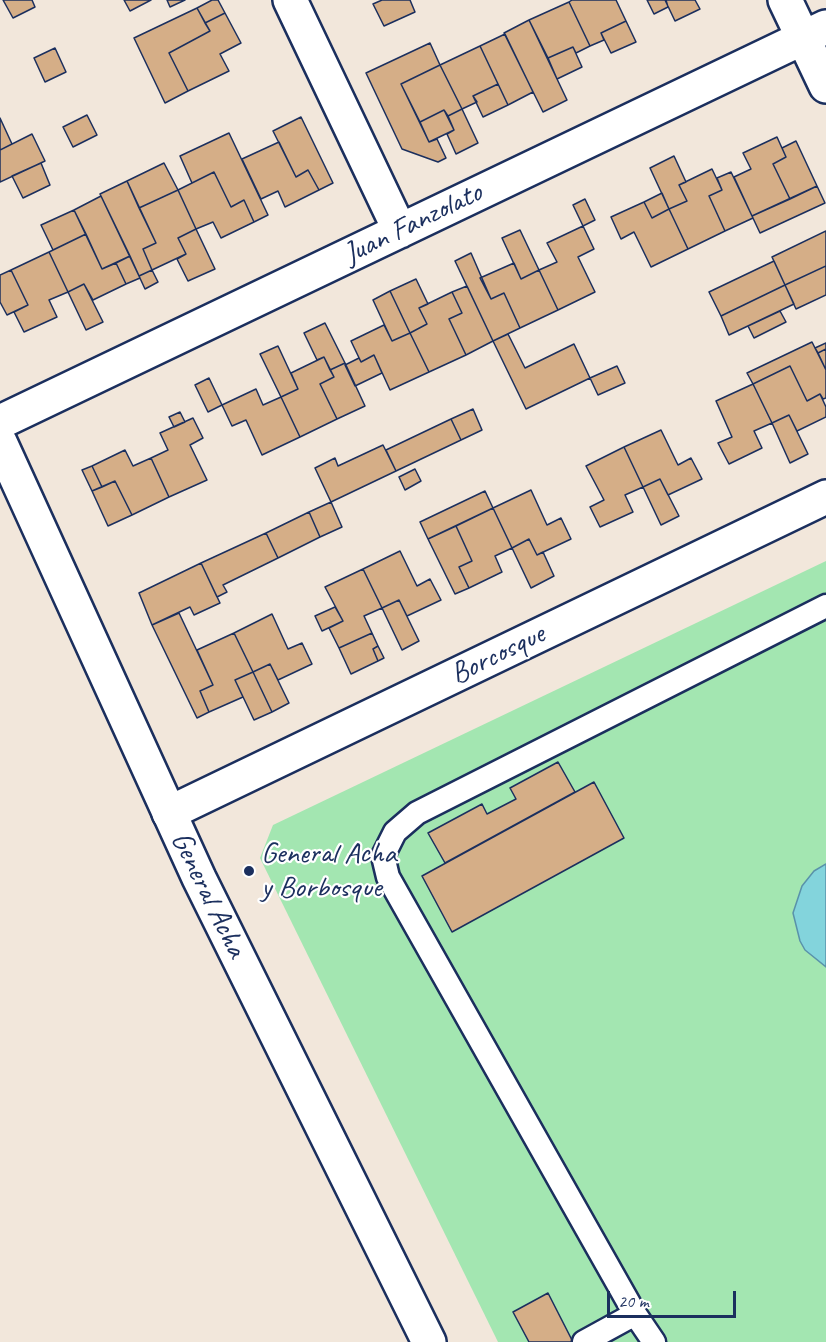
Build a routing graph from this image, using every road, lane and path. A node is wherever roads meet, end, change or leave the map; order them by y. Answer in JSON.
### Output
{"nodes":[{"id":1,"x":290,"y":0,"type":"edge"},
{"id":2,"x":785,"y":0,"type":"edge"},
{"id":3,"x":815,"y":33,"type":"edge"},
{"id":4,"x":826,"y":86,"type":"edge"},
{"id":5,"x":400,"y":231,"type":"junction"},
{"id":6,"x":0,"y":422,"type":"edge"},
{"id":7,"x":0,"y":442,"type":"edge"},
{"id":8,"x":826,"y":497,"type":"edge"},
{"id":9,"x":826,"y":606,"type":"edge"},
{"id":10,"x":169,"y":813,"type":"junction"},
{"id":11,"x":635,"y":1314,"type":"junction"},
{"id":12,"x":429,"y":1342,"type":"edge"},
{"id":13,"x":584,"y":1342,"type":"edge"},
{"id":14,"x":654,"y":1342,"type":"edge"}],
"edges":[{"from":1,"to":5,"type":"street"},
{"from":2,"to":3,"type":"street"},
{"from":3,"to":4,"type":"street"},
{"from":3,"to":5,"type":"street","name":"Juan Fanzolato"},
{"from":5,"to":6,"type":"street","name":"Juan Fanzolato"},
{"from":7,"to":10,"type":"street","name":"General Acha"},
{"from":8,"to":10,"type":"street","name":"Borcosque"},
{"from":9,"to":11,"type":"lane"},
{"from":10,"to":12,"type":"street","name":"General Acha"},
{"from":11,"to":13,"type":"lane"},
{"from":11,"to":14,"type":"lane"}]}
